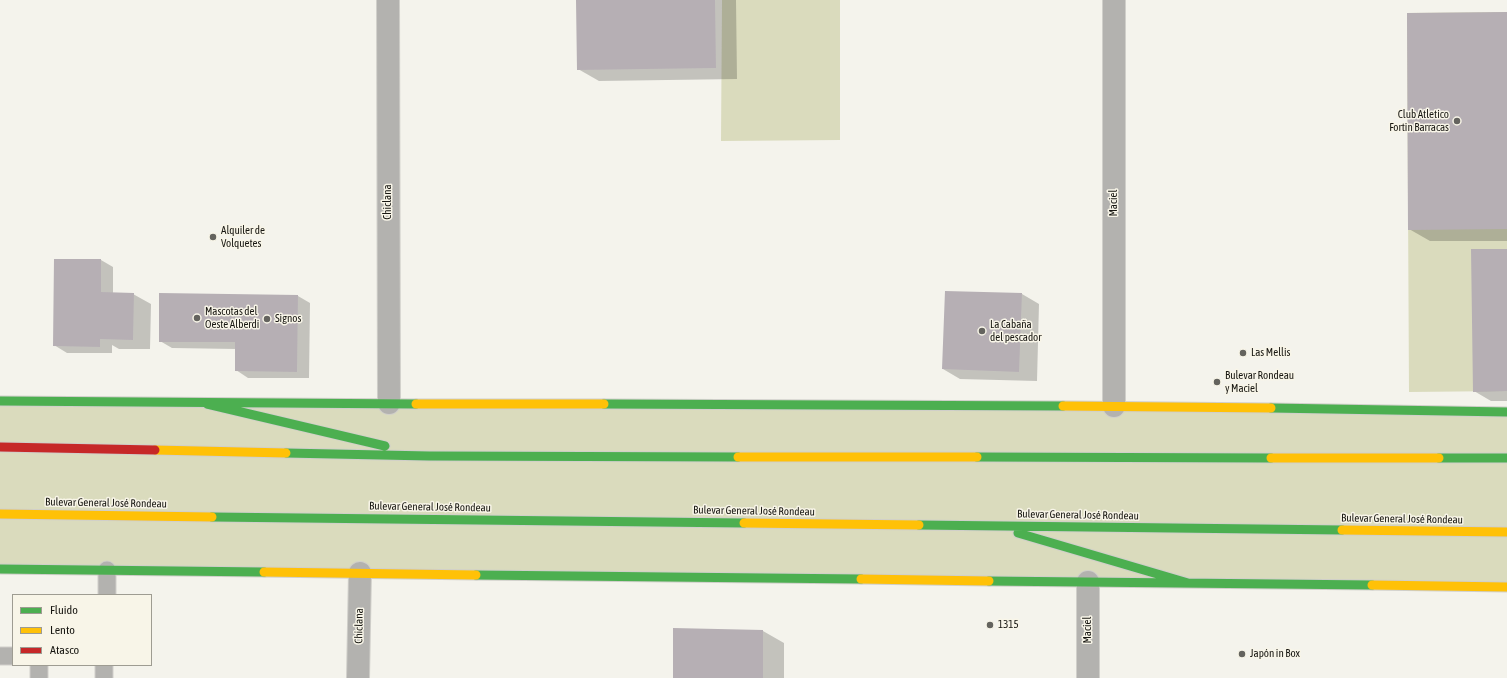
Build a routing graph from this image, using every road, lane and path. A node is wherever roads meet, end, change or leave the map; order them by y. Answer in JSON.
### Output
{"nodes":[{"id":1,"x":388,"y":0,"type":"edge"},
{"id":2,"x":1114,"y":0,"type":"edge"},
{"id":3,"x":0,"y":401,"type":"edge"},
{"id":4,"x":206,"y":404,"type":"junction"},
{"id":5,"x":389,"y":404,"type":"junction"},
{"id":6,"x":1114,"y":406,"type":"junction"},
{"id":7,"x":1507,"y":412,"type":"edge"},
{"id":8,"x":0,"y":447,"type":"edge"},
{"id":9,"x":429,"y":456,"type":"junction"},
{"id":10,"x":1507,"y":458,"type":"edge"},
{"id":11,"x":0,"y":514,"type":"edge"},
{"id":12,"x":992,"y":526,"type":"junction"},
{"id":13,"x":1507,"y":532,"type":"edge"},
{"id":14,"x":0,"y":569,"type":"edge"},
{"id":15,"x":108,"y":570,"type":"junction"},
{"id":16,"x":360,"y":574,"type":"junction"},
{"id":17,"x":1088,"y":582,"type":"junction"},
{"id":18,"x":1188,"y":583,"type":"junction"},
{"id":19,"x":1507,"y":587,"type":"edge"},
{"id":20,"x":107,"y":594,"type":"edge"},
{"id":21,"x":0,"y":656,"type":"edge"},
{"id":22,"x":12,"y":656,"type":"edge"},
{"id":23,"x":40,"y":666,"type":"edge"},
{"id":24,"x":104,"y":666,"type":"edge"},
{"id":25,"x":39,"y":678,"type":"edge"},
{"id":26,"x":104,"y":678,"type":"edge"},
{"id":27,"x":358,"y":678,"type":"edge"},
{"id":28,"x":1088,"y":678,"type":"edge"}],
"edges":[{"from":1,"to":5,"type":"street","name":"Chiclana"},
{"from":2,"to":6,"type":"street","name":"Maciel"},
{"from":3,"to":4,"type":"main road"},
{"from":4,"to":5,"type":"main road"},
{"from":4,"to":9,"type":"main road"},
{"from":5,"to":6,"type":"main road"},
{"from":6,"to":7,"type":"main road"},
{"from":8,"to":9,"type":"main road"},
{"from":9,"to":10,"type":"main road"},
{"from":11,"to":12,"type":"main road","name":"Bulevar General José Rondeau"},
{"from":12,"to":13,"type":"main road","name":"Bulevar General José Rondeau"},
{"from":12,"to":18,"type":"main road"},
{"from":14,"to":15,"type":"main road"},
{"from":15,"to":16,"type":"main road"},
{"from":15,"to":20,"type":"lane"},
{"from":16,"to":17,"type":"main road"},
{"from":16,"to":27,"type":"street","name":"Chiclana"},
{"from":17,"to":18,"type":"main road"},
{"from":17,"to":28,"type":"street","name":"Maciel"},
{"from":18,"to":19,"type":"main road"},
{"from":21,"to":22,"type":"lane"},
{"from":23,"to":25,"type":"lane"},
{"from":24,"to":26,"type":"lane"}]}
